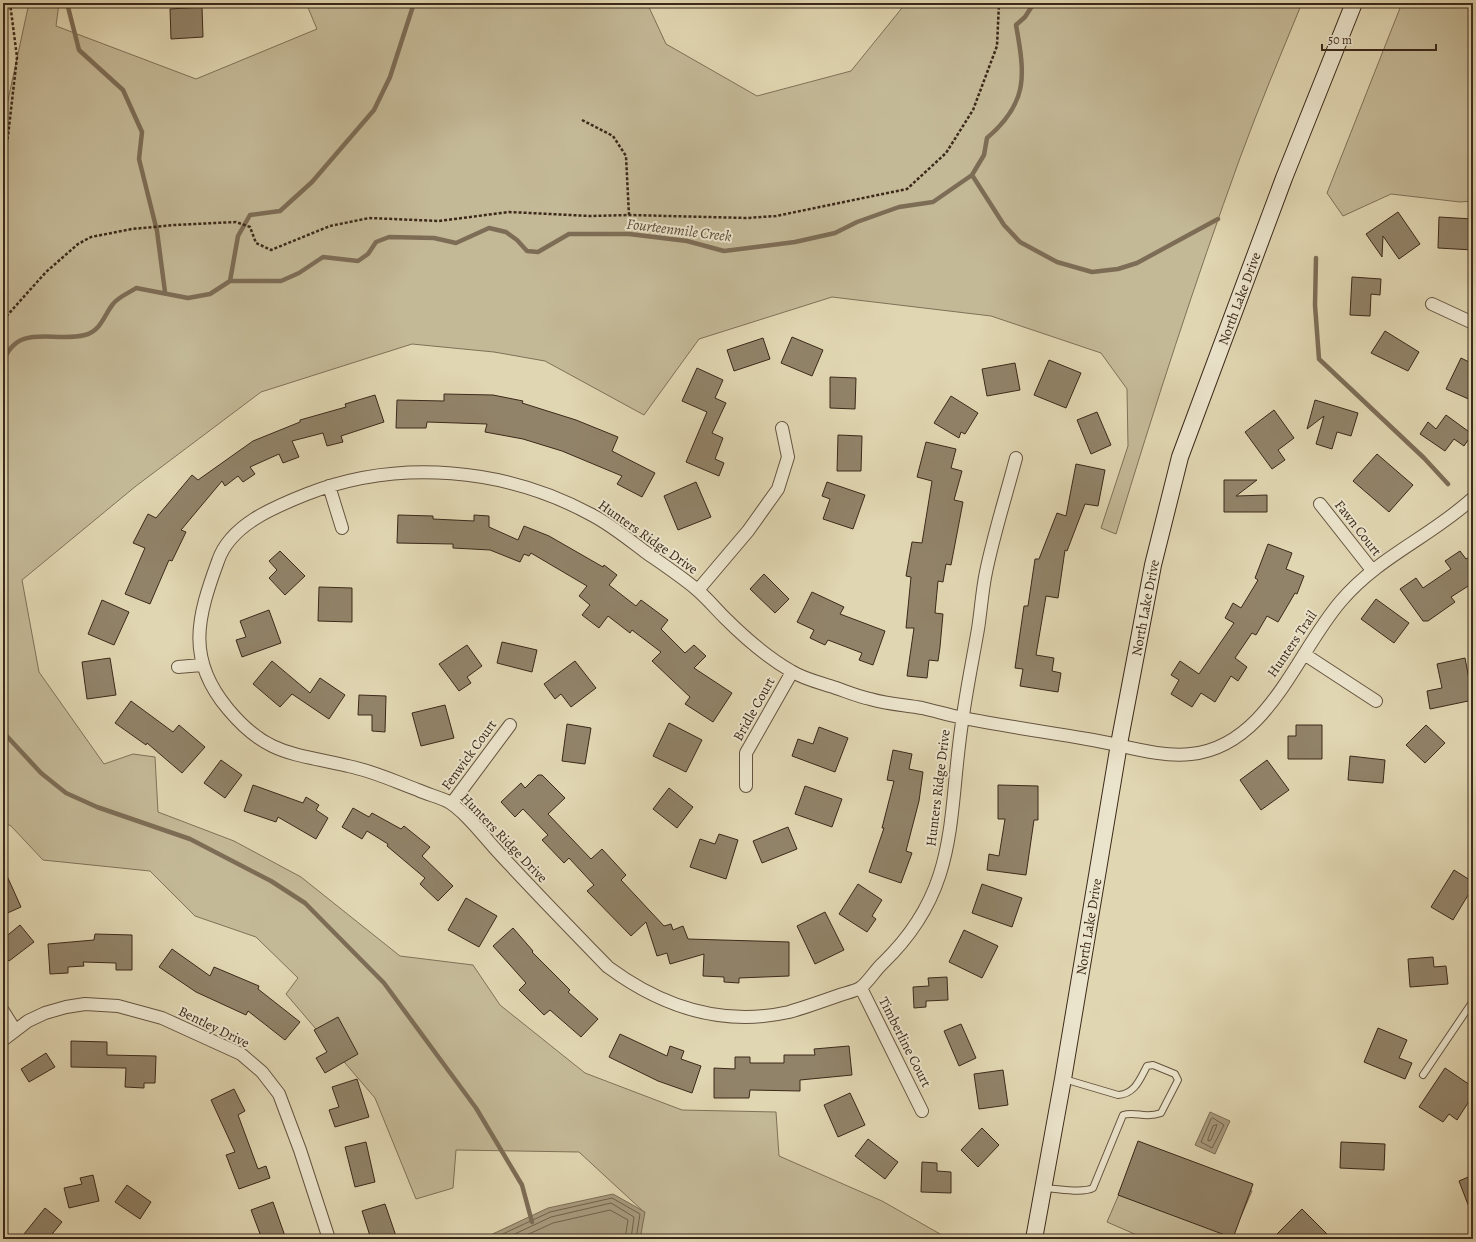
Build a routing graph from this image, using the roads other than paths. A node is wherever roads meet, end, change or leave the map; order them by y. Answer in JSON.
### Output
{"nodes":[{"id":1,"x":1354,"y":3,"type":"edge"},
{"id":2,"x":1432,"y":304,"type":"dead end"},
{"id":3,"x":1473,"y":323,"type":"edge"},
{"id":4,"x":782,"y":428,"type":"dead end"},
{"id":5,"x":1016,"y":458,"type":"dead end"},
{"id":6,"x":330,"y":486,"type":"junction"},
{"id":7,"x":1473,"y":498,"type":"edge"},
{"id":8,"x":1320,"y":504,"type":"dead end"},
{"id":9,"x":342,"y":528,"type":"dead end"},
{"id":10,"x":1372,"y":570,"type":"junction"},
{"id":11,"x":698,"y":590,"type":"junction"},
{"id":12,"x":1304,"y":654,"type":"junction"},
{"id":13,"x":202,"y":665,"type":"junction"},
{"id":14,"x":178,"y":667,"type":"dead end"},
{"id":15,"x":792,"y":672,"type":"junction"},
{"id":16,"x":1376,"y":701,"type":"dead end"},
{"id":17,"x":962,"y":717,"type":"junction"},
{"id":18,"x":510,"y":725,"type":"dead end"},
{"id":19,"x":1119,"y":744,"type":"junction"},
{"id":20,"x":746,"y":786,"type":"dead end"},
{"id":21,"x":452,"y":803,"type":"junction"},
{"id":22,"x":861,"y":988,"type":"junction"},
{"id":23,"x":1473,"y":1001,"type":"edge"},
{"id":24,"x":3,"y":1011,"type":"edge"},
{"id":25,"x":15,"y":1030,"type":"junction"},
{"id":26,"x":3,"y":1040,"type":"edge"},
{"id":27,"x":1423,"y":1075,"type":"dead end"},
{"id":28,"x":1063,"y":1079,"type":"junction"},
{"id":29,"x":922,"y":1110,"type":"dead end"},
{"id":30,"x":1043,"y":1188,"type":"junction"},
{"id":31,"x":330,"y":1239,"type":"edge"},
{"id":32,"x":1034,"y":1239,"type":"edge"}],
"edges":[{"from":1,"to":19,"type":"main road","name":"North Lake Drive"},
{"from":2,"to":3,"type":"street"},
{"from":4,"to":11,"type":"street"},
{"from":5,"to":17,"type":"street","name":"Hunters Ridge Drive"},
{"from":6,"to":9,"type":"street"},
{"from":6,"to":11,"type":"street","name":"Hunters Ridge Drive"},
{"from":6,"to":13,"type":"street","name":"Hunters Ridge Drive"},
{"from":7,"to":10,"type":"street","name":"Hunters Trail"},
{"from":8,"to":10,"type":"street","name":"Fawn Court"},
{"from":10,"to":12,"type":"street","name":"Hunters Trail"},
{"from":11,"to":15,"type":"street","name":"Hunters Ridge Drive"},
{"from":12,"to":16,"type":"street"},
{"from":12,"to":19,"type":"street","name":"Hunters Trail"},
{"from":13,"to":14,"type":"street"},
{"from":13,"to":21,"type":"street","name":"Hunters Ridge Drive"},
{"from":15,"to":17,"type":"street","name":"Hunters Ridge Drive"},
{"from":15,"to":20,"type":"street","name":"Bridle Court"},
{"from":17,"to":19,"type":"street","name":"Hunters Ridge Drive"},
{"from":17,"to":22,"type":"street","name":"Hunters Ridge Drive"},
{"from":18,"to":21,"type":"street","name":"Fenwick Court"},
{"from":19,"to":28,"type":"main road","name":"North Lake Drive"},
{"from":21,"to":22,"type":"street","name":"Hunters Ridge Drive"},
{"from":22,"to":29,"type":"street","name":"Timberline Court"},
{"from":23,"to":27,"type":"lane"},
{"from":24,"to":25,"type":"street"},
{"from":25,"to":26,"type":"street","name":"Bentley Drive"},
{"from":25,"to":31,"type":"street","name":"Bentley Drive"},
{"from":28,"to":30,"type":"main road","name":"North Lake Drive"},
{"from":28,"to":30,"type":"lane"},
{"from":30,"to":32,"type":"main road","name":"North Lake Drive"}]}
